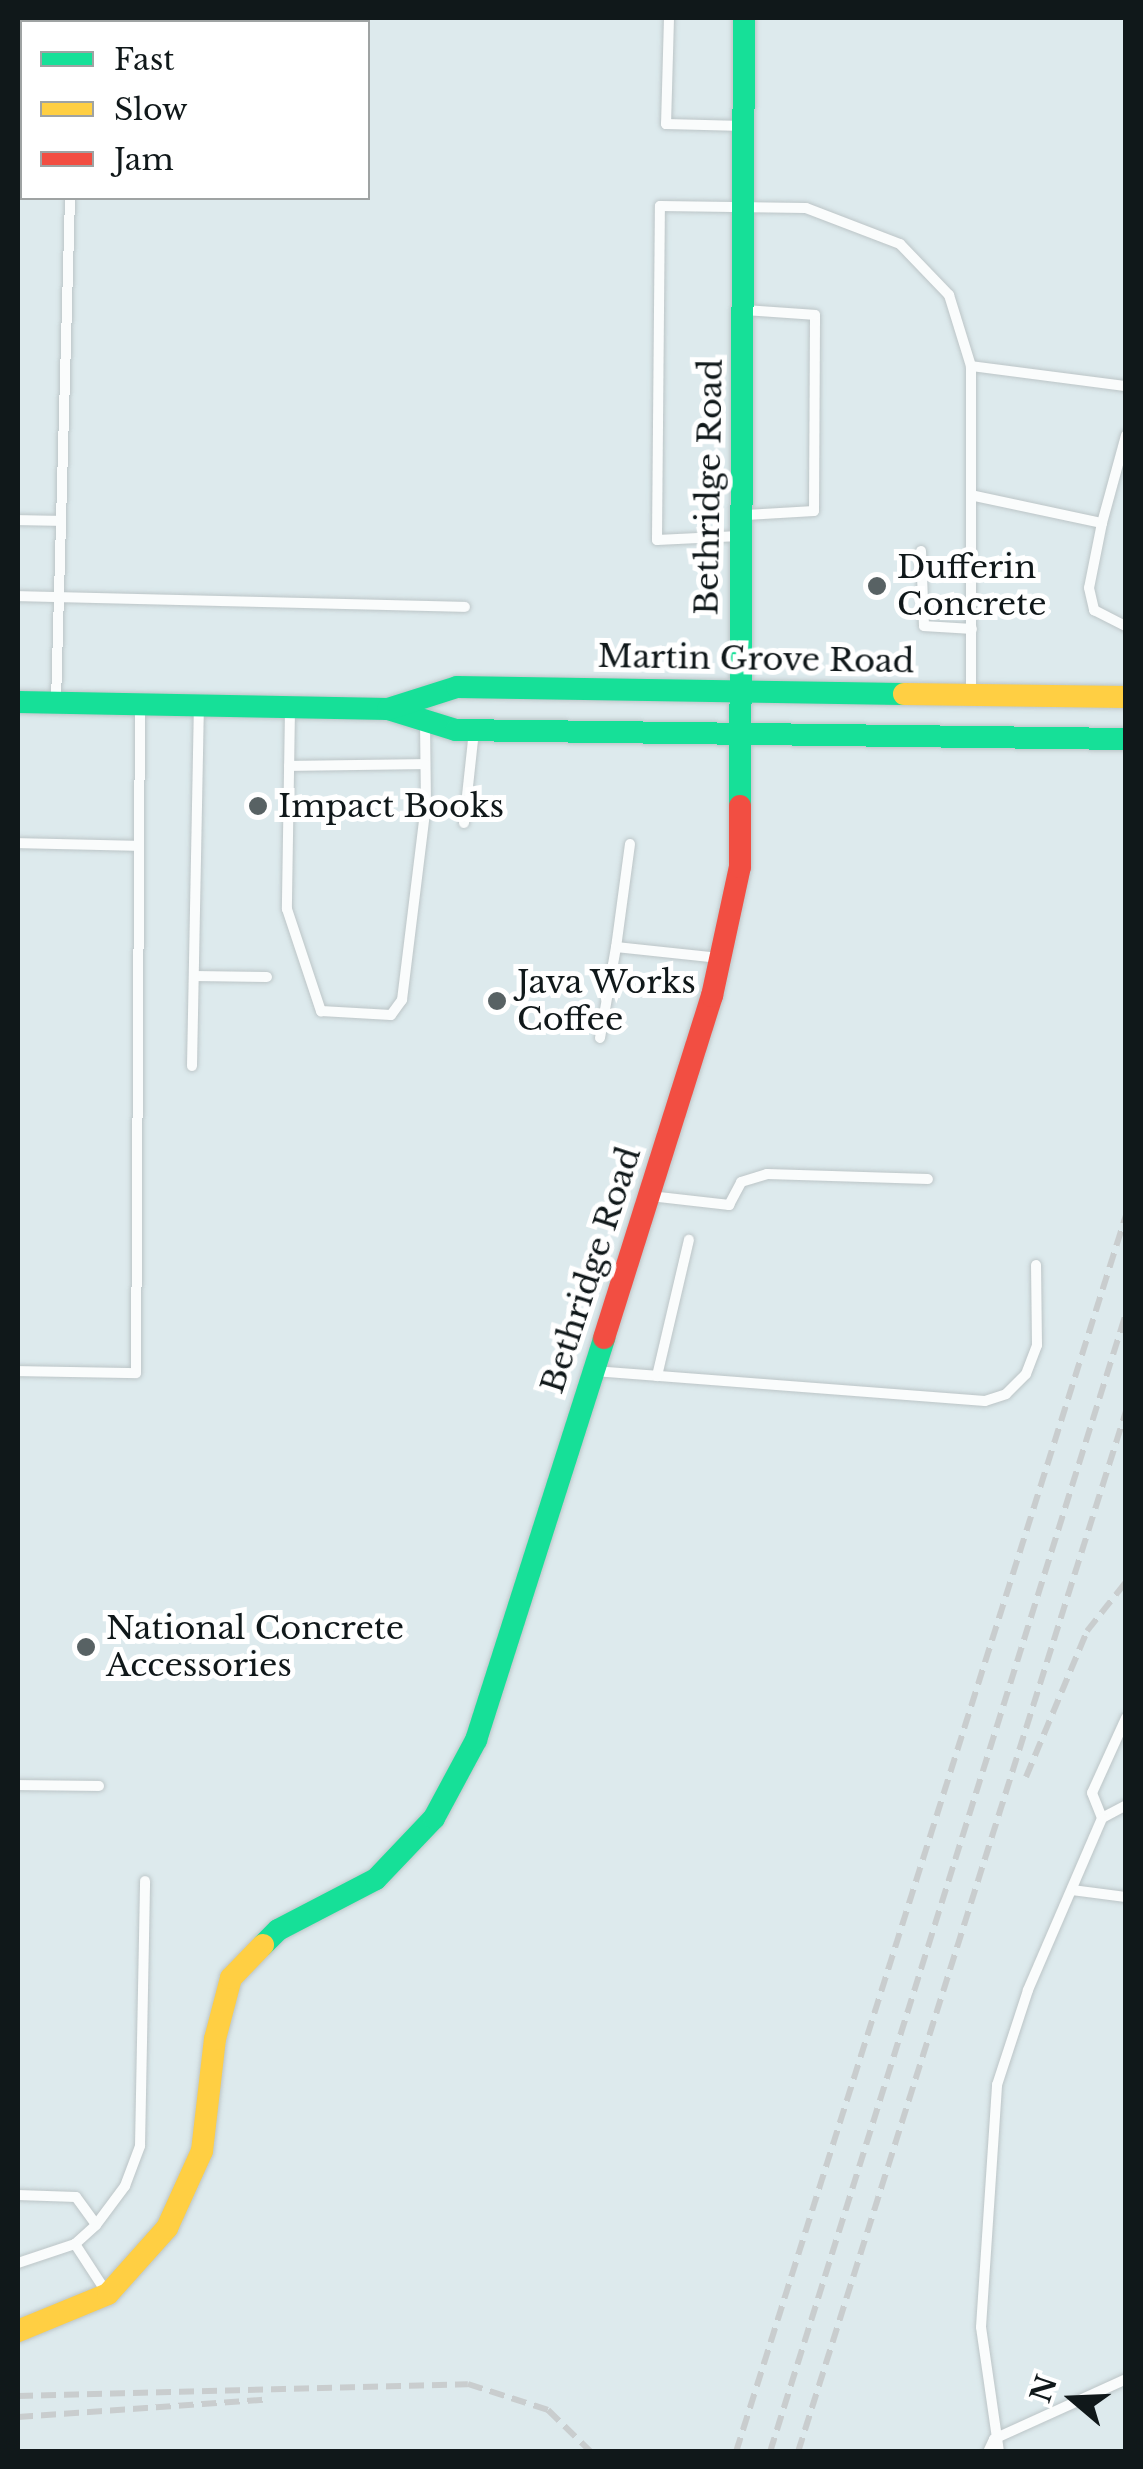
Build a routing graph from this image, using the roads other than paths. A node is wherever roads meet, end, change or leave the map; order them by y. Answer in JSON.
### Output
{"nodes":[{"id":1,"x":669,"y":18,"type":"edge"},
{"id":2,"x":744,"y":18,"type":"edge"},
{"id":3,"x":744,"y":126,"type":"junction"},
{"id":4,"x":70,"y":200,"type":"edge"},
{"id":5,"x":742,"y":202,"type":"junction"},
{"id":6,"x":744,"y":310,"type":"junction"},
{"id":7,"x":971,"y":366,"type":"junction"},
{"id":8,"x":1126,"y":386,"type":"edge"},
{"id":9,"x":1126,"y":435,"type":"edge"},
{"id":10,"x":974,"y":496,"type":"junction"},
{"id":11,"x":18,"y":520,"type":"edge"},
{"id":12,"x":61,"y":520,"type":"junction"},
{"id":13,"x":1102,"y":523,"type":"junction"},
{"id":14,"x":740,"y":525,"type":"junction"},
{"id":15,"x":922,"y":552,"type":"dead end"},
{"id":16,"x":18,"y":596,"type":"edge"},
{"id":17,"x":58,"y":597,"type":"junction"},
{"id":18,"x":465,"y":607,"type":"dead end"},
{"id":19,"x":1126,"y":626,"type":"edge"},
{"id":20,"x":972,"y":629,"type":"junction"},
{"id":21,"x":739,"y":690,"type":"junction"},
{"id":22,"x":971,"y":694,"type":"junction"},
{"id":23,"x":1126,"y":696,"type":"edge"},
{"id":24,"x":18,"y":702,"type":"edge"},
{"id":25,"x":56,"y":703,"type":"junction"},
{"id":26,"x":140,"y":704,"type":"junction"},
{"id":27,"x":199,"y":705,"type":"junction"},
{"id":28,"x":290,"y":708,"type":"junction"},
{"id":29,"x":388,"y":709,"type":"junction"},
{"id":30,"x":425,"y":720,"type":"junction"},
{"id":31,"x":474,"y":730,"type":"junction"},
{"id":32,"x":739,"y":732,"type":"junction"},
{"id":33,"x":1126,"y":740,"type":"edge"},
{"id":34,"x":425,"y":764,"type":"junction"},
{"id":35,"x":289,"y":766,"type":"junction"},
{"id":36,"x":464,"y":824,"type":"dead end"},
{"id":37,"x":18,"y":843,"type":"edge"},
{"id":38,"x":630,"y":844,"type":"dead end"},
{"id":39,"x":139,"y":846,"type":"junction"},
{"id":40,"x":616,"y":947,"type":"junction"},
{"id":41,"x":720,"y":958,"type":"junction"},
{"id":42,"x":194,"y":976,"type":"junction"},
{"id":43,"x":267,"y":977,"type":"dead end"},
{"id":44,"x":600,"y":1038,"type":"dead end"},
{"id":45,"x":192,"y":1066,"type":"dead end"},
{"id":46,"x":928,"y":1179,"type":"dead end"},
{"id":47,"x":649,"y":1196,"type":"junction"},
{"id":48,"x":689,"y":1240,"type":"dead end"},
{"id":49,"x":1036,"y":1265,"type":"dead end"},
{"id":50,"x":18,"y":1371,"type":"edge"},
{"id":51,"x":593,"y":1371,"type":"junction"},
{"id":52,"x":657,"y":1376,"type":"junction"},
{"id":53,"x":1126,"y":1718,"type":"edge"},
{"id":54,"x":18,"y":1785,"type":"edge"},
{"id":55,"x":98,"y":1786,"type":"dead end"},
{"id":56,"x":1126,"y":1805,"type":"edge"},
{"id":57,"x":1102,"y":1818,"type":"junction"},
{"id":58,"x":145,"y":1881,"type":"dead end"},
{"id":59,"x":1072,"y":1890,"type":"junction"},
{"id":60,"x":1126,"y":1897,"type":"edge"},
{"id":61,"x":18,"y":2194,"type":"edge"},
{"id":62,"x":96,"y":2225,"type":"junction"},
{"id":63,"x":75,"y":2244,"type":"junction"},
{"id":64,"x":18,"y":2263,"type":"edge"},
{"id":65,"x":108,"y":2294,"type":"junction"},
{"id":66,"x":18,"y":2331,"type":"edge"},
{"id":67,"x":1126,"y":2379,"type":"edge"},
{"id":68,"x":994,"y":2439,"type":"junction"},
{"id":69,"x":988,"y":2452,"type":"edge"},
{"id":70,"x":999,"y":2452,"type":"edge"}],
"edges":[{"from":1,"to":3,"type":"lane"},
{"from":2,"to":3,"type":"street","name":"Bethridge Road"},
{"from":3,"to":5,"type":"street","name":"Bethridge Road"},
{"from":4,"to":12,"type":"lane"},
{"from":5,"to":6,"type":"street","name":"Bethridge Road"},
{"from":5,"to":7,"type":"lane"},
{"from":5,"to":14,"type":"lane"},
{"from":6,"to":14,"type":"street","name":"Bethridge Road"},
{"from":6,"to":14,"type":"lane"},
{"from":7,"to":8,"type":"lane"},
{"from":7,"to":10,"type":"lane"},
{"from":9,"to":13,"type":"lane"},
{"from":10,"to":13,"type":"lane"},
{"from":10,"to":20,"type":"lane"},
{"from":11,"to":12,"type":"lane"},
{"from":12,"to":17,"type":"lane"},
{"from":13,"to":19,"type":"lane"},
{"from":14,"to":21,"type":"street","name":"Bethridge Road"},
{"from":15,"to":20,"type":"lane"},
{"from":16,"to":17,"type":"lane"},
{"from":17,"to":18,"type":"lane"},
{"from":17,"to":25,"type":"lane"},
{"from":20,"to":22,"type":"lane"},
{"from":21,"to":22,"type":"street","name":"Martin Grove Road"},
{"from":21,"to":29,"type":"street","name":"Martin Grove Road"},
{"from":21,"to":32,"type":"street","name":"Bethridge Road"},
{"from":22,"to":23,"type":"street","name":"Martin Grove Road"},
{"from":24,"to":25,"type":"street","name":"Martin Grove Road"},
{"from":25,"to":26,"type":"street","name":"Martin Grove Road"},
{"from":26,"to":27,"type":"street","name":"Martin Grove Road"},
{"from":26,"to":39,"type":"lane"},
{"from":27,"to":28,"type":"street","name":"Martin Grove Road"},
{"from":27,"to":42,"type":"lane"},
{"from":28,"to":29,"type":"street","name":"Martin Grove Road"},
{"from":28,"to":35,"type":"lane"},
{"from":29,"to":30,"type":"street","name":"Martin Grove Road"},
{"from":30,"to":31,"type":"street","name":"Martin Grove Road"},
{"from":30,"to":34,"type":"lane"},
{"from":31,"to":32,"type":"street","name":"Martin Grove Road"},
{"from":31,"to":36,"type":"lane"},
{"from":32,"to":33,"type":"street","name":"Martin Grove Road"},
{"from":32,"to":41,"type":"street","name":"Bethridge Road"},
{"from":34,"to":35,"type":"lane"},
{"from":34,"to":35,"type":"lane"},
{"from":37,"to":39,"type":"lane"},
{"from":38,"to":40,"type":"lane"},
{"from":39,"to":50,"type":"lane"},
{"from":40,"to":41,"type":"lane"},
{"from":40,"to":44,"type":"lane"},
{"from":41,"to":47,"type":"street","name":"Bethridge Road"},
{"from":42,"to":43,"type":"lane"},
{"from":42,"to":45,"type":"lane"},
{"from":46,"to":47,"type":"lane"},
{"from":47,"to":51,"type":"street","name":"Bethridge Road"},
{"from":48,"to":52,"type":"lane"},
{"from":49,"to":52,"type":"lane"},
{"from":51,"to":52,"type":"lane"},
{"from":51,"to":65,"type":"street","name":"Bethridge Road"},
{"from":53,"to":57,"type":"lane"},
{"from":54,"to":55,"type":"lane"},
{"from":56,"to":57,"type":"lane"},
{"from":57,"to":59,"type":"lane"},
{"from":58,"to":62,"type":"lane"},
{"from":59,"to":60,"type":"lane"},
{"from":59,"to":68,"type":"lane"},
{"from":61,"to":62,"type":"lane"},
{"from":62,"to":63,"type":"lane"},
{"from":63,"to":64,"type":"lane"},
{"from":63,"to":65,"type":"lane"},
{"from":65,"to":66,"type":"street","name":"Bethridge Road"},
{"from":67,"to":68,"type":"lane"},
{"from":68,"to":69,"type":"lane"},
{"from":68,"to":70,"type":"lane"}]}
